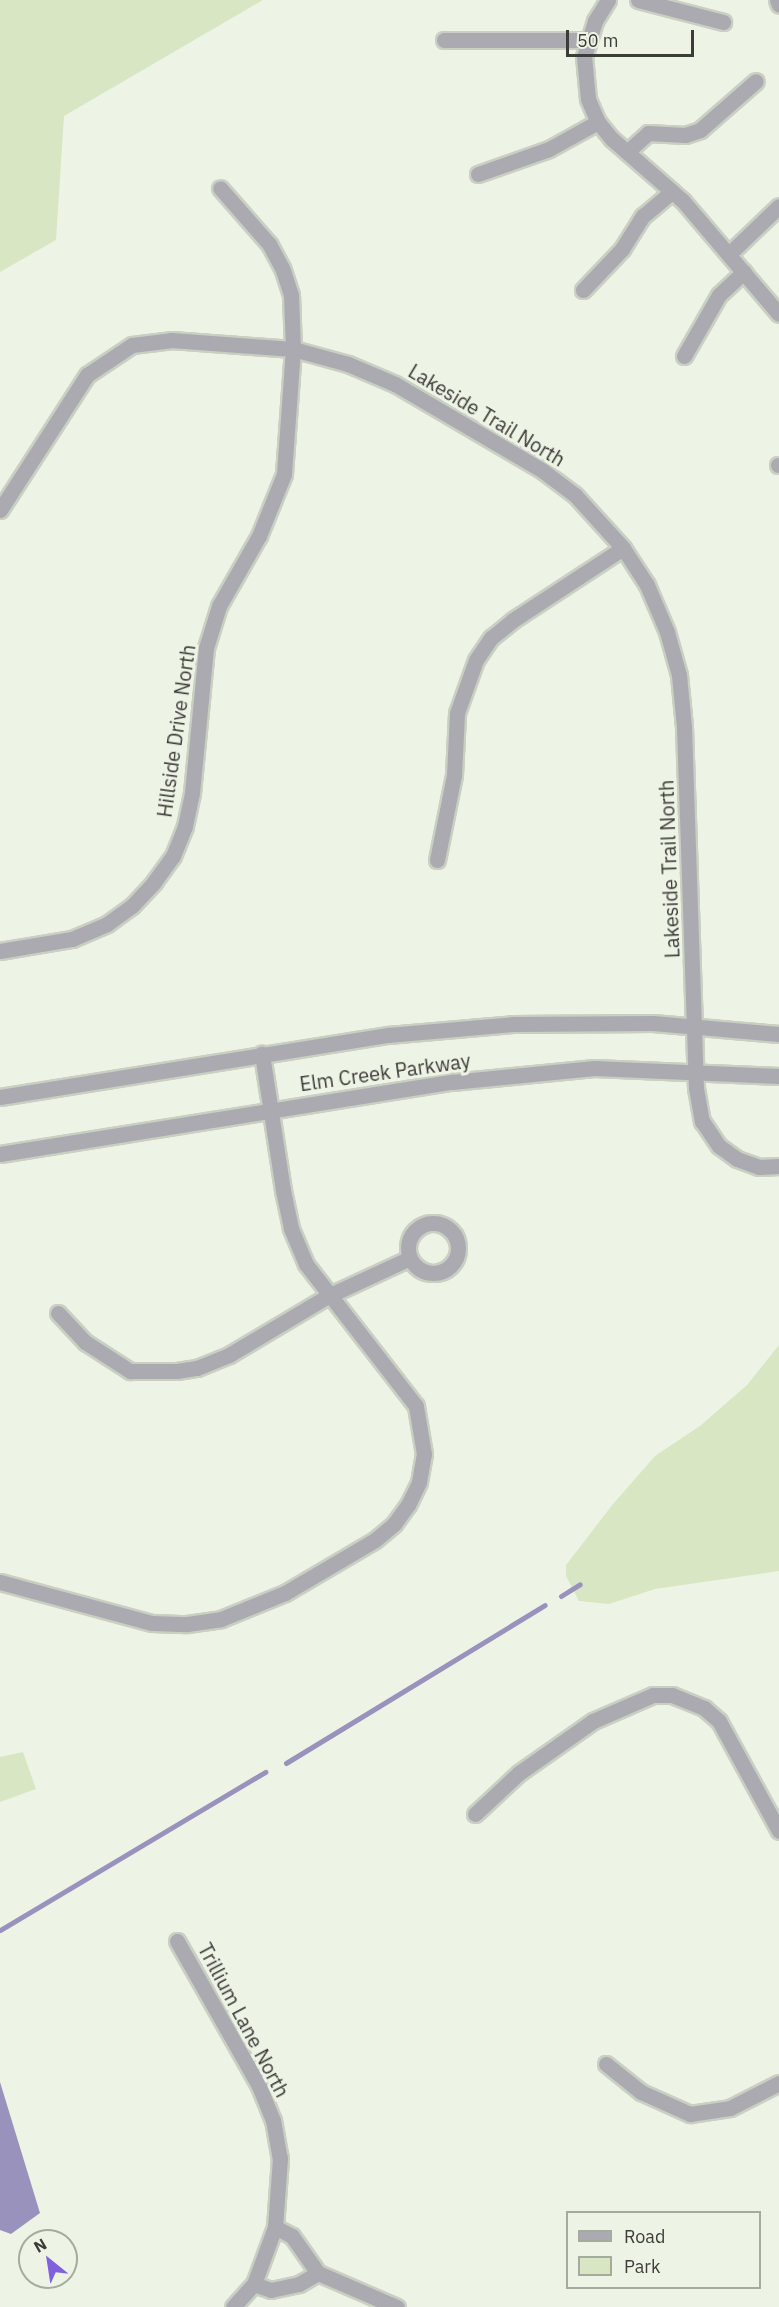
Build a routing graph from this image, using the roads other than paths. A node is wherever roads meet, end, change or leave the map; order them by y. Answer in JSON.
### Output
{"nodes":[{"id":1,"x":638,"y":0,"type":"edge"},
{"id":2,"x":777,"y":0,"type":"edge"},
{"id":3,"x":605,"y":1,"type":"edge"},
{"id":4,"x":779,"y":5,"type":"edge"},
{"id":5,"x":723,"y":22,"type":"dead end"},
{"id":6,"x":444,"y":40,"type":"dead end"},
{"id":7,"x":589,"y":40,"type":"junction"},
{"id":8,"x":756,"y":81,"type":"dead end"},
{"id":9,"x":598,"y":122,"type":"junction"},
{"id":10,"x":627,"y":152,"type":"junction"},
{"id":11,"x":478,"y":174,"type":"dead end"},
{"id":12,"x":220,"y":188,"type":"dead end"},
{"id":13,"x":672,"y":192,"type":"junction"},
{"id":14,"x":779,"y":206,"type":"edge"},
{"id":15,"x":729,"y":254,"type":"junction"},
{"id":16,"x":744,"y":272,"type":"junction"},
{"id":17,"x":583,"y":290,"type":"dead end"},
{"id":18,"x":779,"y":314,"type":"edge"},
{"id":19,"x":294,"y":349,"type":"junction"},
{"id":20,"x":684,"y":356,"type":"dead end"},
{"id":21,"x":0,"y":510,"type":"edge"},
{"id":22,"x":623,"y":548,"type":"junction"},
{"id":23,"x":437,"y":860,"type":"dead end"},
{"id":24,"x":0,"y":951,"type":"edge"},
{"id":25,"x":695,"y":1025,"type":"junction"},
{"id":26,"x":779,"y":1034,"type":"edge"},
{"id":27,"x":262,"y":1054,"type":"junction"},
{"id":28,"x":696,"y":1071,"type":"junction"},
{"id":29,"x":779,"y":1076,"type":"edge"},
{"id":30,"x":0,"y":1097,"type":"edge"},
{"id":31,"x":273,"y":1108,"type":"junction"},
{"id":32,"x":0,"y":1154,"type":"edge"},
{"id":33,"x":779,"y":1166,"type":"edge"},
{"id":34,"x":410,"y":1258,"type":"dead end"},
{"id":35,"x":328,"y":1296,"type":"junction"},
{"id":36,"x":58,"y":1313,"type":"dead end"},
{"id":37,"x":0,"y":1582,"type":"edge"},
{"id":38,"x":475,"y":1814,"type":"dead end"},
{"id":39,"x":779,"y":1831,"type":"edge"},
{"id":40,"x":177,"y":1941,"type":"dead end"},
{"id":41,"x":606,"y":2064,"type":"dead end"},
{"id":42,"x":779,"y":2083,"type":"edge"},
{"id":43,"x":275,"y":2227,"type":"junction"},
{"id":44,"x":318,"y":2273,"type":"junction"},
{"id":45,"x":254,"y":2284,"type":"junction"},
{"id":46,"x":233,"y":2307,"type":"edge"},
{"id":47,"x":397,"y":2307,"type":"edge"}],
"edges":[{"from":1,"to":5,"type":"street"},
{"from":2,"to":4,"type":"street"},
{"from":3,"to":7,"type":"street"},
{"from":6,"to":7,"type":"street"},
{"from":7,"to":9,"type":"street"},
{"from":8,"to":10,"type":"street"},
{"from":9,"to":10,"type":"street"},
{"from":9,"to":11,"type":"street"},
{"from":10,"to":13,"type":"street"},
{"from":12,"to":19,"type":"street","name":"Hillside Drive North"},
{"from":13,"to":15,"type":"street"},
{"from":13,"to":17,"type":"street"},
{"from":14,"to":15,"type":"street"},
{"from":15,"to":16,"type":"street"},
{"from":16,"to":18,"type":"street"},
{"from":16,"to":20,"type":"street"},
{"from":19,"to":21,"type":"street","name":"Lakeside Trail North"},
{"from":19,"to":22,"type":"street","name":"Lakeside Trail North"},
{"from":19,"to":24,"type":"street","name":"Hillside Drive North"},
{"from":22,"to":23,"type":"street"},
{"from":22,"to":25,"type":"street","name":"Lakeside Trail North"},
{"from":25,"to":26,"type":"street","name":"Elm Creek Parkway"},
{"from":25,"to":27,"type":"street","name":"Elm Creek Parkway"},
{"from":25,"to":28,"type":"street","name":"Lakeside Trail North"},
{"from":27,"to":30,"type":"street","name":"Elm Creek Parkway"},
{"from":27,"to":31,"type":"street"},
{"from":28,"to":29,"type":"street","name":"Elm Creek Parkway"},
{"from":28,"to":31,"type":"street","name":"Elm Creek Parkway"},
{"from":28,"to":33,"type":"street","name":"Lakeside Trail North"},
{"from":31,"to":32,"type":"street","name":"Elm Creek Parkway"},
{"from":31,"to":35,"type":"street"},
{"from":34,"to":35,"type":"street"},
{"from":35,"to":36,"type":"street"},
{"from":35,"to":37,"type":"street"},
{"from":38,"to":39,"type":"street"},
{"from":40,"to":43,"type":"street","name":"Trillium Lane North"},
{"from":41,"to":42,"type":"street"},
{"from":43,"to":44,"type":"street"},
{"from":43,"to":45,"type":"street","name":"Trillium Lane North"},
{"from":44,"to":45,"type":"street"},
{"from":44,"to":47,"type":"street"},
{"from":45,"to":46,"type":"street"}]}
